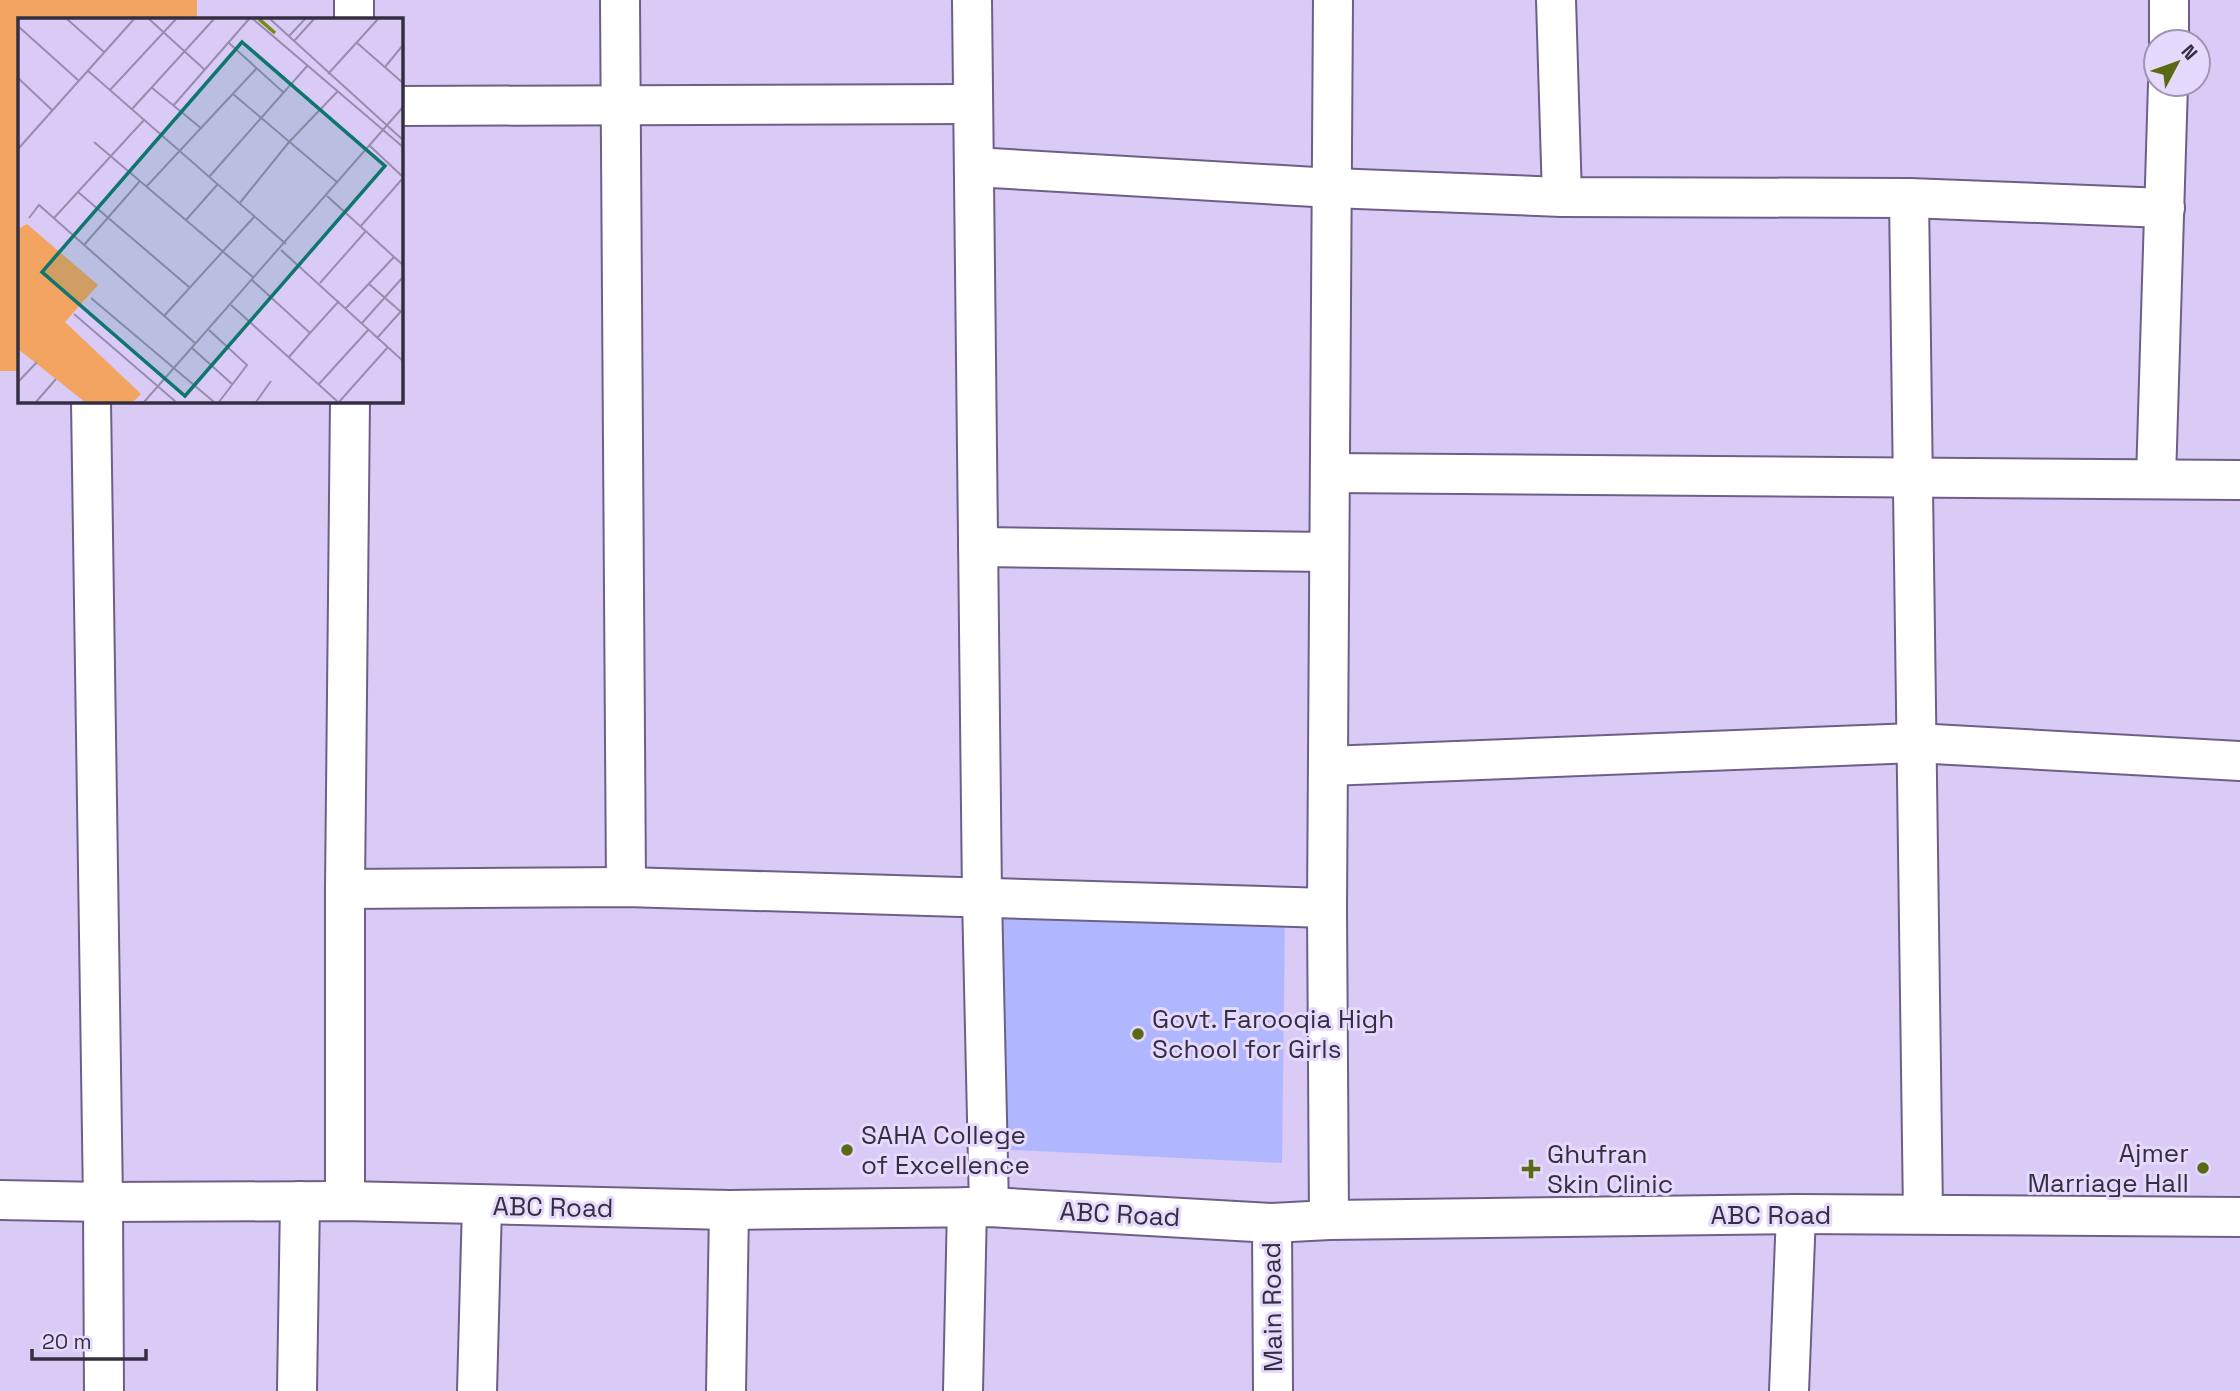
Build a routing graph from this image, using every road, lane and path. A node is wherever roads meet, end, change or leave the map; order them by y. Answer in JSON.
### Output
{"nodes":[{"id":1,"x":354,"y":0,"type":"edge"},
{"id":2,"x":620,"y":0,"type":"edge"},
{"id":3,"x":972,"y":0,"type":"edge"},
{"id":4,"x":1332,"y":0,"type":"edge"},
{"id":5,"x":1556,"y":0,"type":"edge"},
{"id":6,"x":2169,"y":0,"type":"edge"},
{"id":7,"x":354,"y":18,"type":"edge"},
{"id":8,"x":2169,"y":28,"type":"edge"},
{"id":9,"x":2168,"y":98,"type":"edge"},
{"id":10,"x":974,"y":104,"type":"junction"},
{"id":11,"x":621,"y":105,"type":"junction"},
{"id":12,"x":402,"y":106,"type":"edge"},
{"id":13,"x":974,"y":167,"type":"junction"},
{"id":14,"x":1332,"y":188,"type":"junction"},
{"id":15,"x":1562,"y":197,"type":"junction"},
{"id":16,"x":1909,"y":198,"type":"junction"},
{"id":17,"x":2165,"y":208,"type":"junction"},
{"id":18,"x":91,"y":402,"type":"edge"},
{"id":19,"x":350,"y":402,"type":"edge"},
{"id":20,"x":1330,"y":473,"type":"junction"},
{"id":21,"x":1912,"y":477,"type":"junction"},
{"id":22,"x":2157,"y":479,"type":"junction"},
{"id":23,"x":2240,"y":480,"type":"edge"},
{"id":24,"x":978,"y":547,"type":"junction"},
{"id":25,"x":1329,"y":552,"type":"junction"},
{"id":26,"x":1915,"y":743,"type":"junction"},
{"id":27,"x":2240,"y":761,"type":"edge"},
{"id":28,"x":1328,"y":766,"type":"junction"},
{"id":29,"x":626,"y":887,"type":"junction"},
{"id":30,"x":345,"y":890,"type":"junction"},
{"id":31,"x":982,"y":898,"type":"junction"},
{"id":32,"x":1328,"y":908,"type":"junction"},
{"id":33,"x":0,"y":1200,"type":"edge"},
{"id":34,"x":300,"y":1201,"type":"junction"},
{"id":35,"x":345,"y":1201,"type":"junction"},
{"id":36,"x":103,"y":1202,"type":"junction"},
{"id":37,"x":482,"y":1205,"type":"junction"},
{"id":38,"x":978,"y":1207,"type":"junction"},
{"id":39,"x":729,"y":1210,"type":"junction"},
{"id":40,"x":1796,"y":1214,"type":"junction"},
{"id":41,"x":1923,"y":1214,"type":"junction"},
{"id":42,"x":2240,"y":1217,"type":"edge"},
{"id":43,"x":1329,"y":1220,"type":"junction"},
{"id":44,"x":1272,"y":1223,"type":"junction"},
{"id":45,"x":104,"y":1391,"type":"edge"},
{"id":46,"x":296,"y":1391,"type":"edge"},
{"id":47,"x":478,"y":1391,"type":"edge"},
{"id":48,"x":726,"y":1391,"type":"edge"},
{"id":49,"x":963,"y":1391,"type":"edge"},
{"id":50,"x":1273,"y":1391,"type":"edge"},
{"id":51,"x":1789,"y":1391,"type":"edge"}],
"edges":[{"from":1,"to":7,"type":"street"},
{"from":2,"to":11,"type":"street"},
{"from":3,"to":10,"type":"street"},
{"from":4,"to":14,"type":"street"},
{"from":5,"to":15,"type":"street"},
{"from":6,"to":8,"type":"street"},
{"from":9,"to":17,"type":"street"},
{"from":10,"to":11,"type":"street"},
{"from":10,"to":13,"type":"street"},
{"from":11,"to":12,"type":"street"},
{"from":11,"to":29,"type":"street"},
{"from":13,"to":14,"type":"street"},
{"from":13,"to":24,"type":"street"},
{"from":14,"to":15,"type":"street"},
{"from":14,"to":20,"type":"street"},
{"from":15,"to":16,"type":"street"},
{"from":16,"to":17,"type":"street"},
{"from":16,"to":21,"type":"street"},
{"from":17,"to":22,"type":"street"},
{"from":18,"to":36,"type":"street"},
{"from":19,"to":30,"type":"street"},
{"from":20,"to":21,"type":"street"},
{"from":20,"to":25,"type":"street"},
{"from":21,"to":22,"type":"street"},
{"from":21,"to":26,"type":"street"},
{"from":22,"to":23,"type":"street"},
{"from":24,"to":25,"type":"street"},
{"from":24,"to":31,"type":"street"},
{"from":25,"to":28,"type":"street"},
{"from":26,"to":27,"type":"street"},
{"from":26,"to":28,"type":"street"},
{"from":26,"to":41,"type":"street"},
{"from":28,"to":32,"type":"street"},
{"from":29,"to":30,"type":"street"},
{"from":29,"to":31,"type":"street"},
{"from":30,"to":35,"type":"street"},
{"from":31,"to":32,"type":"street"},
{"from":31,"to":38,"type":"street"},
{"from":32,"to":43,"type":"street"},
{"from":33,"to":36,"type":"street","name":"ABC Road"},
{"from":34,"to":35,"type":"street","name":"ABC Road"},
{"from":34,"to":36,"type":"street","name":"ABC Road"},
{"from":34,"to":46,"type":"street"},
{"from":35,"to":37,"type":"street","name":"ABC Road"},
{"from":36,"to":45,"type":"street"},
{"from":37,"to":39,"type":"street","name":"ABC Road"},
{"from":37,"to":47,"type":"street"},
{"from":38,"to":39,"type":"street","name":"ABC Road"},
{"from":38,"to":44,"type":"street","name":"ABC Road"},
{"from":38,"to":49,"type":"street"},
{"from":39,"to":48,"type":"street"},
{"from":40,"to":41,"type":"street","name":"ABC Road"},
{"from":40,"to":43,"type":"street","name":"ABC Road"},
{"from":40,"to":51,"type":"street"},
{"from":41,"to":42,"type":"street","name":"ABC Road"},
{"from":43,"to":44,"type":"street","name":"ABC Road"},
{"from":44,"to":50,"type":"street","name":"Main Road"}]}
